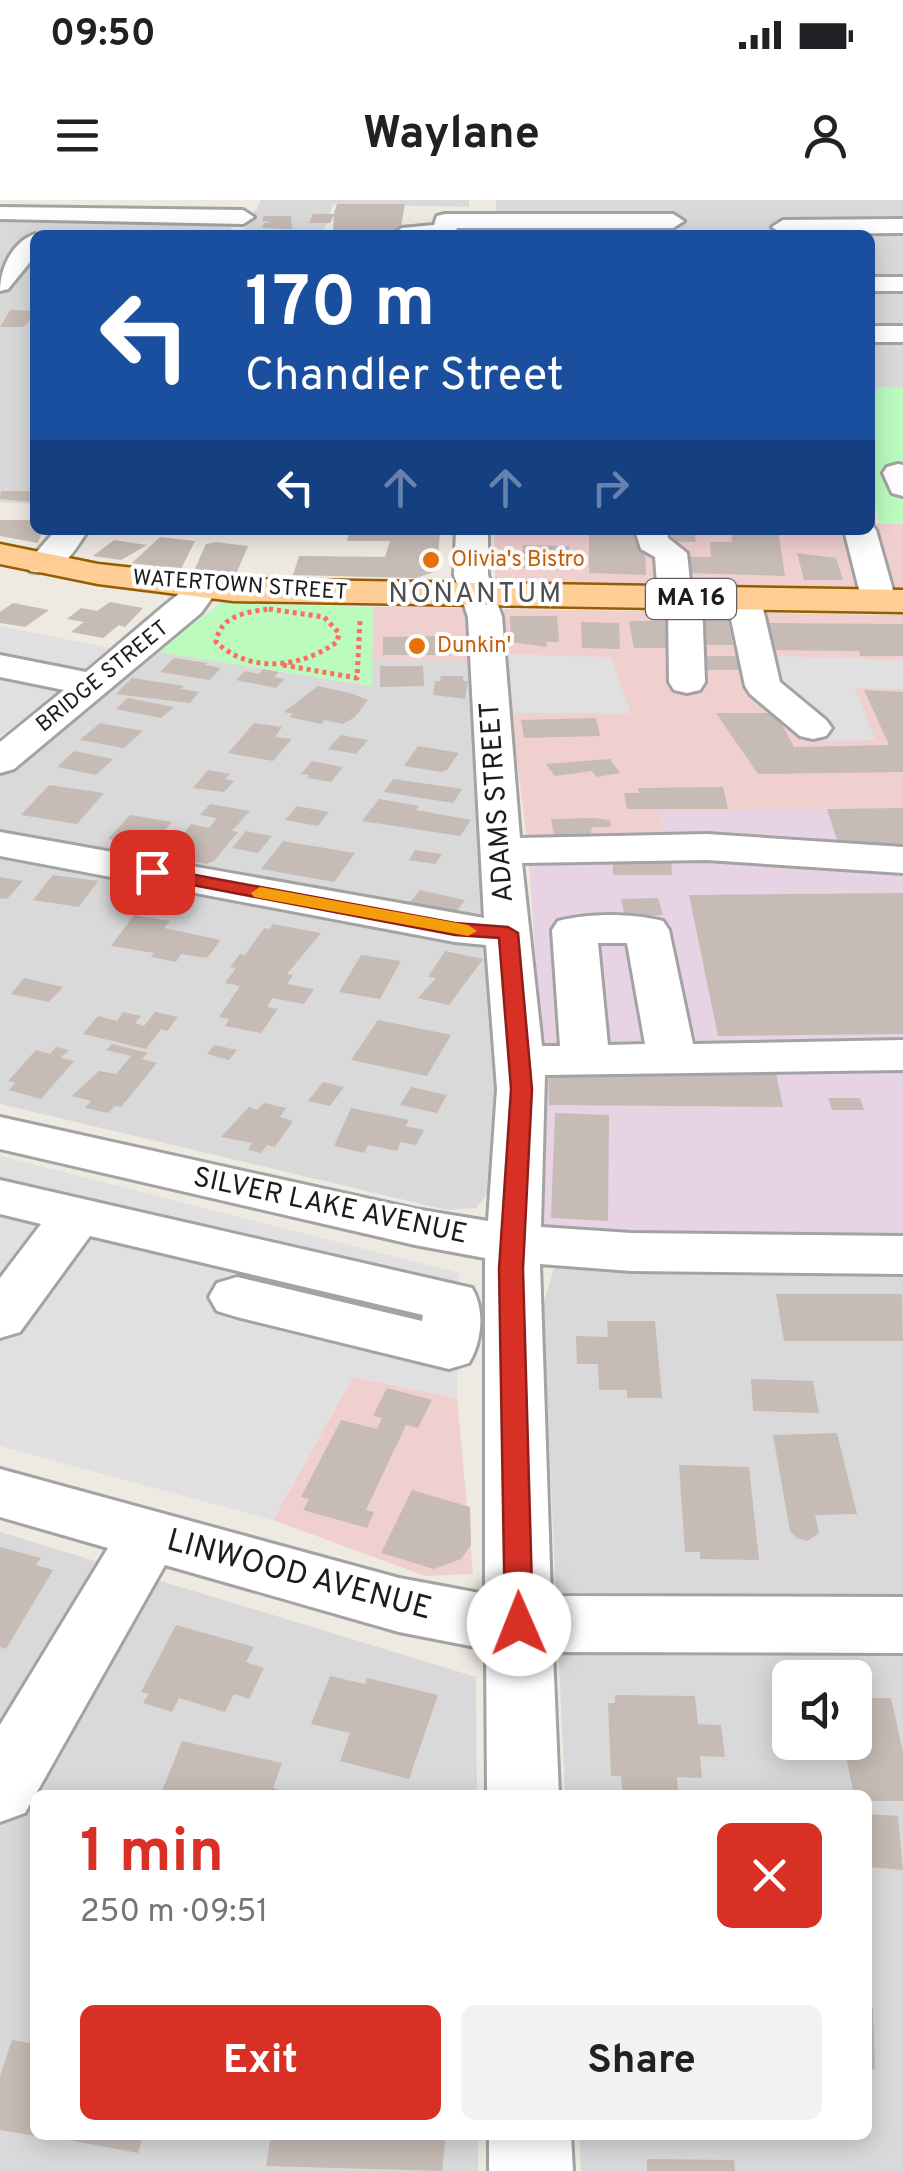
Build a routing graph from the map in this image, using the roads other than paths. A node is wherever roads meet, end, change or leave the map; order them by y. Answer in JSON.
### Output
{"nodes":[{"id":1,"x":776,"y":200,"type":"edge"},
{"id":2,"x":64,"y":207,"type":"edge"},
{"id":3,"x":0,"y":213,"type":"edge"},
{"id":4,"x":150,"y":215,"type":"junction"},
{"id":5,"x":243,"y":217,"type":"edge"},
{"id":6,"x":482,"y":219,"type":"edge"},
{"id":7,"x":673,"y":222,"type":"dead end"},
{"id":8,"x":903,"y":226,"type":"edge"},
{"id":9,"x":44,"y":230,"type":"edge"},
{"id":10,"x":140,"y":230,"type":"edge"},
{"id":11,"x":446,"y":230,"type":"edge"},
{"id":12,"x":784,"y":230,"type":"edge"},
{"id":13,"x":808,"y":230,"type":"edge"},
{"id":14,"x":30,"y":248,"type":"edge"},
{"id":15,"x":0,"y":284,"type":"edge"},
{"id":16,"x":875,"y":284,"type":"edge"},
{"id":17,"x":903,"y":284,"type":"edge"},
{"id":18,"x":875,"y":334,"type":"edge"},
{"id":19,"x":903,"y":334,"type":"edge"},
{"id":20,"x":69,"y":535,"type":"edge"},
{"id":21,"x":472,"y":535,"type":"edge"},
{"id":22,"x":651,"y":535,"type":"edge"},
{"id":23,"x":875,"y":535,"type":"edge"},
{"id":24,"x":0,"y":554,"type":"edge"},
{"id":25,"x":42,"y":564,"type":"junction"},
{"id":26,"x":202,"y":588,"type":"junction"},
{"id":27,"x":480,"y":597,"type":"junction"},
{"id":28,"x":680,"y":599,"type":"junction"},
{"id":29,"x":744,"y":600,"type":"junction"},
{"id":30,"x":891,"y":601,"type":"edge"},
{"id":31,"x":0,"y":666,"type":"edge"},
{"id":32,"x":687,"y":682,"type":"dead end"},
{"id":33,"x":94,"y":685,"type":"junction"},
{"id":34,"x":814,"y":728,"type":"dead end"},
{"id":35,"x":0,"y":760,"type":"edge"},
{"id":36,"x":0,"y":844,"type":"edge"},
{"id":37,"x":500,"y":851,"type":"junction"},
{"id":38,"x":903,"y":860,"type":"edge"},
{"id":39,"x":508,"y":933,"type":"junction"},
{"id":40,"x":903,"y":1055,"type":"edge"},
{"id":41,"x":672,"y":1058,"type":"junction"},
{"id":42,"x":586,"y":1059,"type":"junction"},
{"id":43,"x":520,"y":1060,"type":"junction"},
{"id":44,"x":0,"y":1133,"type":"edge"},
{"id":45,"x":0,"y":1196,"type":"edge"},
{"id":46,"x":77,"y":1215,"type":"junction"},
{"id":47,"x":512,"y":1244,"type":"junction"},
{"id":48,"x":903,"y":1255,"type":"edge"},
{"id":49,"x":236,"y":1297,"type":"dead end"},
{"id":50,"x":0,"y":1318,"type":"edge"},
{"id":51,"x":0,"y":1493,"type":"edge"},
{"id":52,"x":149,"y":1535,"type":"junction"},
{"id":53,"x":519,"y":1624,"type":"junction"},
{"id":54,"x":903,"y":1625,"type":"edge"},
{"id":55,"x":0,"y":1790,"type":"edge"},
{"id":56,"x":523,"y":1790,"type":"edge"},
{"id":57,"x":530,"y":2140,"type":"edge"},
{"id":58,"x":531,"y":2171,"type":"edge"}],
"edges":[{"from":1,"to":12,"type":"street"},
{"from":2,"to":3,"type":"street"},
{"from":2,"to":4,"type":"street"},
{"from":2,"to":9,"type":"street"},
{"from":4,"to":5,"type":"street"},
{"from":4,"to":10,"type":"street"},
{"from":6,"to":7,"type":"street"},
{"from":6,"to":11,"type":"street"},
{"from":8,"to":13,"type":"street"},
{"from":14,"to":15,"type":"street"},
{"from":16,"to":17,"type":"street"},
{"from":18,"to":19,"type":"street"},
{"from":20,"to":25,"type":"street"},
{"from":21,"to":27,"type":"street","name":"ADAMS STREET"},
{"from":22,"to":28,"type":"street"},
{"from":23,"to":30,"type":"street"},
{"from":24,"to":25,"type":"main road","name":"WATERTOWN STREET","number":"MA 16"},
{"from":25,"to":26,"type":"main road","name":"WATERTOWN STREET","number":"MA 16"},
{"from":26,"to":27,"type":"main road","name":"WATERTOWN STREET","number":"MA 16"},
{"from":26,"to":33,"type":"street","name":"BRIDGE STREET"},
{"from":27,"to":28,"type":"main road","name":"WATERTOWN STREET","number":"MA 16"},
{"from":27,"to":37,"type":"street","name":"ADAMS STREET"},
{"from":28,"to":29,"type":"main road","name":"WATERTOWN STREET","number":"MA 16"},
{"from":28,"to":32,"type":"street"},
{"from":29,"to":30,"type":"main road","name":"WATERTOWN STREET","number":"MA 16"},
{"from":29,"to":34,"type":"street"},
{"from":31,"to":33,"type":"street"},
{"from":33,"to":35,"type":"street","name":"BRIDGE STREET"},
{"from":36,"to":39,"type":"street"},
{"from":37,"to":38,"type":"street"},
{"from":37,"to":39,"type":"street","name":"ADAMS STREET"},
{"from":39,"to":43,"type":"street","name":"ADAMS STREET"},
{"from":40,"to":41,"type":"street"},
{"from":41,"to":42,"type":"street"},
{"from":41,"to":42,"type":"street"},
{"from":42,"to":43,"type":"street"},
{"from":43,"to":47,"type":"street","name":"ADAMS STREET"},
{"from":44,"to":47,"type":"street","name":"SILVER LAKE AVENUE"},
{"from":45,"to":46,"type":"street"},
{"from":46,"to":49,"type":"street"},
{"from":46,"to":50,"type":"street"},
{"from":47,"to":48,"type":"street","name":"SILVER LAKE AVENUE"},
{"from":47,"to":53,"type":"street","name":"ADAMS STREET"},
{"from":51,"to":52,"type":"street","name":"LINWOOD AVENUE"},
{"from":52,"to":53,"type":"street","name":"LINWOOD AVENUE"},
{"from":52,"to":55,"type":"street"},
{"from":53,"to":54,"type":"street","name":"LINWOOD AVENUE"},
{"from":53,"to":56,"type":"street","name":"ADAMS STREET"},
{"from":57,"to":58,"type":"street"}]}
